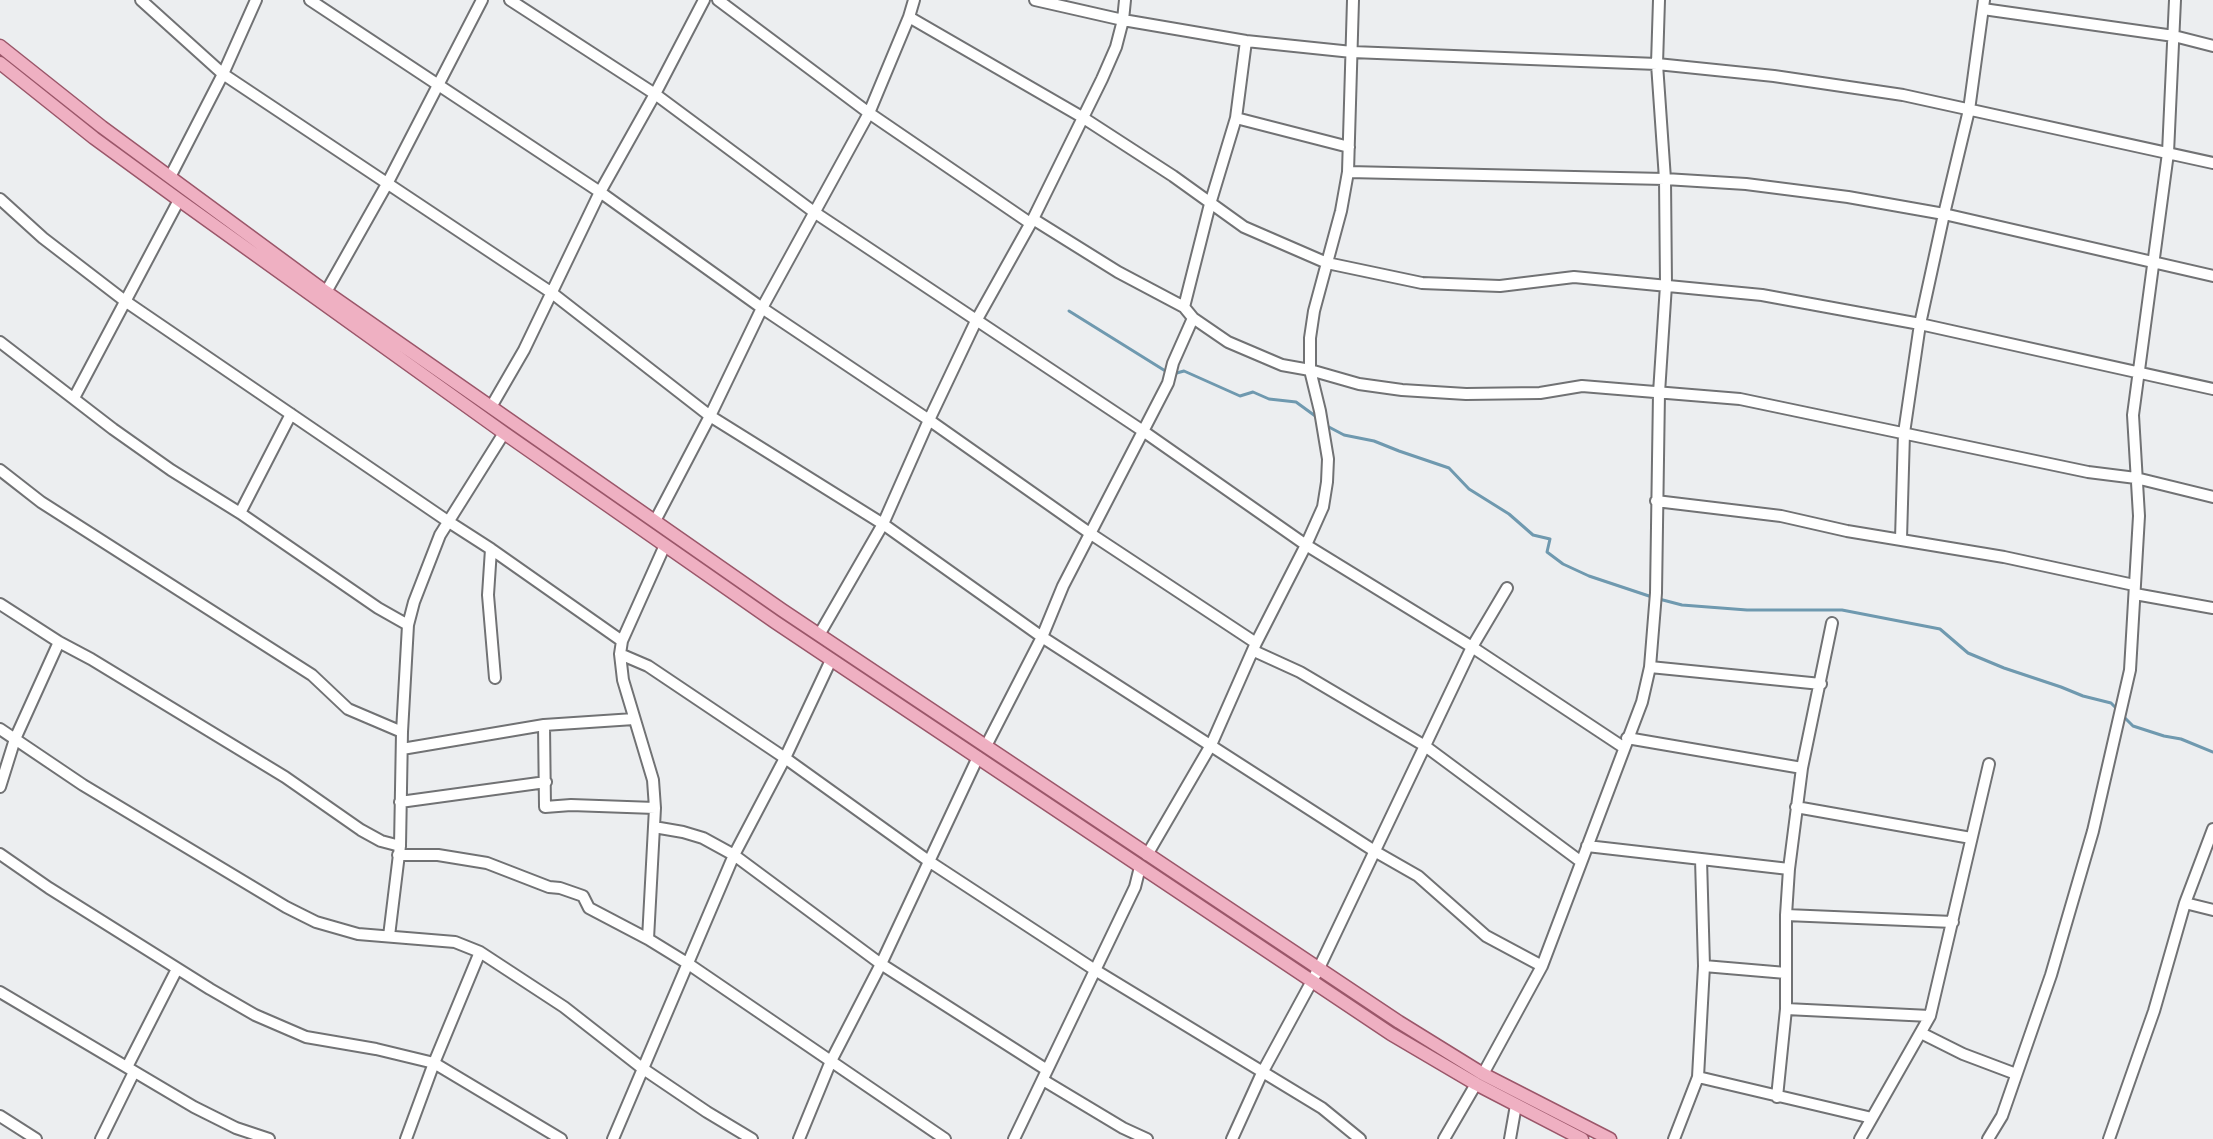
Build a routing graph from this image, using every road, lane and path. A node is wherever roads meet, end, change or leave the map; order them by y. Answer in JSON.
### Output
{"nodes":[{"id":1,"x":141,"y":0,"type":"edge"},
{"id":2,"x":256,"y":0,"type":"edge"},
{"id":3,"x":310,"y":0,"type":"edge"},
{"id":4,"x":482,"y":0,"type":"edge"},
{"id":5,"x":510,"y":0,"type":"edge"},
{"id":6,"x":704,"y":0,"type":"edge"},
{"id":7,"x":718,"y":0,"type":"edge"},
{"id":8,"x":913,"y":0,"type":"edge"},
{"id":9,"x":1035,"y":0,"type":"edge"},
{"id":10,"x":1125,"y":0,"type":"edge"},
{"id":11,"x":1353,"y":0,"type":"edge"},
{"id":12,"x":1659,"y":0,"type":"edge"},
{"id":13,"x":2175,"y":0,"type":"edge"},
{"id":14,"x":1983,"y":4,"type":"edge"},
{"id":15,"x":909,"y":17,"type":"junction"},
{"id":16,"x":1123,"y":20,"type":"junction"},
{"id":17,"x":2174,"y":36,"type":"junction"},
{"id":18,"x":1246,"y":42,"type":"junction"},
{"id":19,"x":0,"y":46,"type":"edge"},
{"id":20,"x":2213,"y":46,"type":"edge"},
{"id":21,"x":1352,"y":52,"type":"junction"},
{"id":22,"x":0,"y":63,"type":"edge"},
{"id":23,"x":1657,"y":64,"type":"junction"},
{"id":24,"x":223,"y":74,"type":"junction"},
{"id":25,"x":437,"y":83,"type":"junction"},
{"id":26,"x":656,"y":94,"type":"junction"},
{"id":27,"x":1969,"y":110,"type":"junction"},
{"id":28,"x":869,"y":113,"type":"junction"},
{"id":29,"x":1082,"y":117,"type":"junction"},
{"id":30,"x":1236,"y":118,"type":"junction"},
{"id":31,"x":1349,"y":147,"type":"junction"},
{"id":32,"x":2168,"y":153,"type":"junction"},
{"id":33,"x":2213,"y":163,"type":"edge"},
{"id":34,"x":1348,"y":172,"type":"junction"},
{"id":35,"x":170,"y":177,"type":"junction"},
{"id":36,"x":1665,"y":179,"type":"junction"},
{"id":37,"x":387,"y":184,"type":"junction"},
{"id":38,"x":600,"y":192,"type":"junction"},
{"id":39,"x":0,"y":199,"type":"edge"},
{"id":40,"x":179,"y":200,"type":"junction"},
{"id":41,"x":1210,"y":204,"type":"junction"},
{"id":42,"x":814,"y":212,"type":"junction"},
{"id":43,"x":1944,"y":214,"type":"junction"},
{"id":44,"x":1032,"y":221,"type":"junction"},
{"id":45,"x":2153,"y":262,"type":"junction"},
{"id":46,"x":1327,"y":263,"type":"junction"},
{"id":47,"x":2213,"y":276,"type":"edge"},
{"id":48,"x":1666,"y":285,"type":"junction"},
{"id":49,"x":326,"y":292,"type":"junction"},
{"id":50,"x":552,"y":293,"type":"junction"},
{"id":51,"x":125,"y":301,"type":"junction"},
{"id":52,"x":1184,"y":307,"type":"junction"},
{"id":53,"x":762,"y":308,"type":"junction"},
{"id":54,"x":1193,"y":318,"type":"junction"},
{"id":55,"x":976,"y":321,"type":"junction"},
{"id":56,"x":1920,"y":324,"type":"junction"},
{"id":57,"x":0,"y":342,"type":"edge"},
{"id":58,"x":1310,"y":370,"type":"junction"},
{"id":59,"x":2138,"y":372,"type":"junction"},
{"id":60,"x":2213,"y":388,"type":"edge"},
{"id":61,"x":1659,"y":393,"type":"junction"},
{"id":62,"x":74,"y":398,"type":"junction"},
{"id":63,"x":491,"y":407,"type":"junction"},
{"id":64,"x":291,"y":414,"type":"junction"},
{"id":65,"x":710,"y":416,"type":"junction"},
{"id":66,"x":929,"y":420,"type":"junction"},
{"id":67,"x":1143,"y":430,"type":"junction"},
{"id":68,"x":504,"y":433,"type":"junction"},
{"id":69,"x":1904,"y":433,"type":"junction"},
{"id":70,"x":0,"y":470,"type":"edge"},
{"id":71,"x":2136,"y":478,"type":"junction"},
{"id":72,"x":2213,"y":497,"type":"edge"},
{"id":73,"x":1656,"y":501,"type":"junction"},
{"id":74,"x":240,"y":513,"type":"junction"},
{"id":75,"x":654,"y":521,"type":"junction"},
{"id":76,"x":448,"y":522,"type":"junction"},
{"id":77,"x":883,"y":524,"type":"junction"},
{"id":78,"x":1091,"y":534,"type":"junction"},
{"id":79,"x":1900,"y":539,"type":"junction"},
{"id":80,"x":1306,"y":544,"type":"junction"},
{"id":81,"x":665,"y":545,"type":"junction"},
{"id":82,"x":491,"y":549,"type":"junction"},
{"id":83,"x":1507,"y":588,"type":"dead end"},
{"id":84,"x":2135,"y":589,"type":"junction"},
{"id":85,"x":0,"y":604,"type":"edge"},
{"id":86,"x":2213,"y":608,"type":"edge"},
{"id":87,"x":1832,"y":624,"type":"dead end"},
{"id":88,"x":408,"y":625,"type":"junction"},
{"id":89,"x":819,"y":635,"type":"junction"},
{"id":90,"x":1042,"y":638,"type":"junction"},
{"id":91,"x":622,"y":641,"type":"junction"},
{"id":92,"x":59,"y":642,"type":"junction"},
{"id":93,"x":1255,"y":647,"type":"junction"},
{"id":94,"x":1472,"y":647,"type":"junction"},
{"id":95,"x":620,"y":654,"type":"junction"},
{"id":96,"x":831,"y":660,"type":"junction"},
{"id":97,"x":1650,"y":668,"type":"junction"},
{"id":98,"x":495,"y":678,"type":"dead end"},
{"id":99,"x":1821,"y":684,"type":"junction"},
{"id":100,"x":634,"y":719,"type":"junction"},
{"id":101,"x":544,"y":725,"type":"junction"},
{"id":102,"x":0,"y":729,"type":"edge"},
{"id":103,"x":402,"y":732,"type":"junction"},
{"id":104,"x":15,"y":739,"type":"junction"},
{"id":105,"x":1625,"y":742,"type":"junction"},
{"id":106,"x":986,"y":746,"type":"junction"},
{"id":107,"x":1211,"y":746,"type":"junction"},
{"id":108,"x":1425,"y":746,"type":"junction"},
{"id":109,"x":402,"y":750,"type":"junction"},
{"id":110,"x":978,"y":757,"type":"junction"},
{"id":111,"x":785,"y":758,"type":"junction"},
{"id":112,"x":1989,"y":764,"type":"dead end"},
{"id":113,"x":1802,"y":768,"type":"junction"},
{"id":114,"x":546,"y":782,"type":"junction"},
{"id":115,"x":0,"y":787,"type":"edge"},
{"id":116,"x":400,"y":802,"type":"junction"},
{"id":117,"x":1796,"y":807,"type":"junction"},
{"id":118,"x":655,"y":808,"type":"junction"},
{"id":119,"x":654,"y":827,"type":"junction"},
{"id":120,"x":2213,"y":829,"type":"edge"},
{"id":121,"x":1971,"y":838,"type":"junction"},
{"id":122,"x":1587,"y":846,"type":"junction"},
{"id":123,"x":399,"y":851,"type":"junction"},
{"id":124,"x":1376,"y":852,"type":"junction"},
{"id":125,"x":0,"y":854,"type":"edge"},
{"id":126,"x":734,"y":855,"type":"junction"},
{"id":127,"x":1147,"y":855,"type":"junction"},
{"id":128,"x":1701,"y":860,"type":"junction"},
{"id":129,"x":930,"y":861,"type":"junction"},
{"id":130,"x":1581,"y":861,"type":"junction"},
{"id":131,"x":1140,"y":867,"type":"junction"},
{"id":132,"x":1789,"y":869,"type":"junction"},
{"id":133,"x":2186,"y":903,"type":"junction"},
{"id":134,"x":2213,"y":910,"type":"edge"},
{"id":135,"x":1786,"y":915,"type":"junction"},
{"id":136,"x":1953,"y":922,"type":"junction"},
{"id":137,"x":389,"y":936,"type":"junction"},
{"id":138,"x":648,"y":939,"type":"junction"},
{"id":139,"x":480,"y":952,"type":"junction"},
{"id":140,"x":687,"y":963,"type":"junction"},
{"id":141,"x":881,"y":964,"type":"junction"},
{"id":142,"x":1542,"y":966,"type":"junction"},
{"id":143,"x":1704,"y":966,"type":"junction"},
{"id":144,"x":1319,"y":968,"type":"junction"},
{"id":145,"x":177,"y":969,"type":"junction"},
{"id":146,"x":1095,"y":970,"type":"junction"},
{"id":147,"x":1786,"y":973,"type":"junction"},
{"id":148,"x":1311,"y":979,"type":"junction"},
{"id":149,"x":0,"y":992,"type":"edge"},
{"id":150,"x":1786,"y":1009,"type":"junction"},
{"id":151,"x":1930,"y":1016,"type":"junction"},
{"id":152,"x":1921,"y":1033,"type":"junction"},
{"id":153,"x":831,"y":1061,"type":"junction"},
{"id":154,"x":434,"y":1063,"type":"junction"},
{"id":155,"x":642,"y":1068,"type":"junction"},
{"id":156,"x":130,"y":1069,"type":"junction"},
{"id":157,"x":1262,"y":1073,"type":"junction"},
{"id":158,"x":2016,"y":1074,"type":"junction"},
{"id":159,"x":1045,"y":1075,"type":"junction"},
{"id":160,"x":1698,"y":1077,"type":"junction"},
{"id":161,"x":1480,"y":1079,"type":"junction"},
{"id":162,"x":1777,"y":1096,"type":"junction"},
{"id":163,"x":1516,"y":1105,"type":"junction"},
{"id":164,"x":0,"y":1116,"type":"edge"},
{"id":165,"x":1872,"y":1118,"type":"junction"},
{"id":166,"x":1577,"y":1132,"type":"edge"},
{"id":167,"x":2113,"y":1137,"type":"edge"},
{"id":168,"x":36,"y":1139,"type":"edge"},
{"id":169,"x":101,"y":1139,"type":"edge"},
{"id":170,"x":269,"y":1139,"type":"edge"},
{"id":171,"x":406,"y":1139,"type":"edge"},
{"id":172,"x":561,"y":1139,"type":"edge"},
{"id":173,"x":613,"y":1139,"type":"edge"},
{"id":174,"x":752,"y":1139,"type":"edge"},
{"id":175,"x":799,"y":1139,"type":"edge"},
{"id":176,"x":945,"y":1139,"type":"edge"},
{"id":177,"x":1014,"y":1139,"type":"edge"},
{"id":178,"x":1147,"y":1139,"type":"edge"},
{"id":179,"x":1232,"y":1139,"type":"edge"},
{"id":180,"x":1360,"y":1139,"type":"edge"},
{"id":181,"x":1444,"y":1139,"type":"edge"},
{"id":182,"x":1510,"y":1139,"type":"edge"},
{"id":183,"x":1610,"y":1139,"type":"edge"},
{"id":184,"x":1674,"y":1139,"type":"edge"},
{"id":185,"x":1860,"y":1139,"type":"edge"},
{"id":186,"x":1988,"y":1139,"type":"edge"}],
"edges":[{"from":1,"to":24,"type":"street"},
{"from":2,"to":24,"type":"street"},
{"from":3,"to":25,"type":"street"},
{"from":4,"to":25,"type":"street"},
{"from":5,"to":26,"type":"street"},
{"from":6,"to":26,"type":"street"},
{"from":7,"to":28,"type":"street"},
{"from":8,"to":15,"type":"street"},
{"from":9,"to":16,"type":"street"},
{"from":10,"to":16,"type":"street"},
{"from":11,"to":21,"type":"street"},
{"from":12,"to":23,"type":"street"},
{"from":13,"to":17,"type":"street"},
{"from":14,"to":17,"type":"street"},
{"from":14,"to":27,"type":"street"},
{"from":15,"to":28,"type":"street"},
{"from":15,"to":29,"type":"street"},
{"from":16,"to":18,"type":"street"},
{"from":16,"to":29,"type":"street"},
{"from":17,"to":20,"type":"street"},
{"from":17,"to":32,"type":"street"},
{"from":18,"to":21,"type":"street"},
{"from":18,"to":30,"type":"street"},
{"from":19,"to":35,"type":"main road"},
{"from":21,"to":23,"type":"street"},
{"from":21,"to":31,"type":"street"},
{"from":22,"to":40,"type":"main road"},
{"from":23,"to":27,"type":"street"},
{"from":23,"to":36,"type":"street"},
{"from":24,"to":35,"type":"street"},
{"from":24,"to":37,"type":"street"},
{"from":25,"to":37,"type":"street"},
{"from":25,"to":38,"type":"street"},
{"from":26,"to":38,"type":"street"},
{"from":26,"to":42,"type":"street"},
{"from":27,"to":32,"type":"street"},
{"from":27,"to":43,"type":"street"},
{"from":28,"to":42,"type":"street"},
{"from":28,"to":44,"type":"street"},
{"from":29,"to":41,"type":"street"},
{"from":29,"to":44,"type":"street"},
{"from":30,"to":31,"type":"street"},
{"from":30,"to":41,"type":"street"},
{"from":31,"to":34,"type":"street"},
{"from":32,"to":33,"type":"street"},
{"from":32,"to":45,"type":"street"},
{"from":34,"to":36,"type":"street"},
{"from":34,"to":46,"type":"street"},
{"from":35,"to":49,"type":"main road"},
{"from":36,"to":43,"type":"street"},
{"from":36,"to":48,"type":"street"},
{"from":37,"to":49,"type":"street"},
{"from":37,"to":50,"type":"street"},
{"from":38,"to":50,"type":"street"},
{"from":38,"to":53,"type":"street"},
{"from":39,"to":51,"type":"street"},
{"from":40,"to":51,"type":"street"},
{"from":40,"to":68,"type":"main road"},
{"from":41,"to":46,"type":"street"},
{"from":41,"to":52,"type":"street"},
{"from":42,"to":53,"type":"street"},
{"from":42,"to":55,"type":"street"},
{"from":43,"to":45,"type":"street"},
{"from":43,"to":56,"type":"street"},
{"from":44,"to":52,"type":"street"},
{"from":44,"to":55,"type":"street"},
{"from":45,"to":47,"type":"street"},
{"from":45,"to":59,"type":"street"},
{"from":46,"to":48,"type":"street"},
{"from":46,"to":58,"type":"street"},
{"from":48,"to":56,"type":"street"},
{"from":48,"to":61,"type":"street"},
{"from":49,"to":63,"type":"main road"},
{"from":50,"to":63,"type":"street"},
{"from":50,"to":65,"type":"street"},
{"from":51,"to":62,"type":"street"},
{"from":51,"to":64,"type":"street"},
{"from":52,"to":54,"type":"street"},
{"from":53,"to":65,"type":"street"},
{"from":53,"to":66,"type":"street"},
{"from":54,"to":58,"type":"street"},
{"from":54,"to":67,"type":"street"},
{"from":55,"to":66,"type":"street"},
{"from":55,"to":67,"type":"street"},
{"from":56,"to":59,"type":"street"},
{"from":56,"to":69,"type":"street"},
{"from":57,"to":62,"type":"street"},
{"from":58,"to":61,"type":"street"},
{"from":58,"to":80,"type":"street"},
{"from":59,"to":60,"type":"street"},
{"from":59,"to":71,"type":"street"},
{"from":61,"to":69,"type":"street"},
{"from":61,"to":73,"type":"street"},
{"from":62,"to":74,"type":"street"},
{"from":63,"to":75,"type":"main road"},
{"from":64,"to":74,"type":"street"},
{"from":64,"to":76,"type":"street"},
{"from":65,"to":75,"type":"street"},
{"from":65,"to":77,"type":"street"},
{"from":66,"to":77,"type":"street"},
{"from":66,"to":78,"type":"street"},
{"from":67,"to":78,"type":"street"},
{"from":67,"to":80,"type":"street"},
{"from":68,"to":76,"type":"street"},
{"from":68,"to":81,"type":"main road"},
{"from":69,"to":71,"type":"street"},
{"from":69,"to":79,"type":"street"},
{"from":70,"to":103,"type":"street"},
{"from":71,"to":72,"type":"street"},
{"from":71,"to":84,"type":"street"},
{"from":73,"to":79,"type":"street"},
{"from":73,"to":97,"type":"street"},
{"from":74,"to":88,"type":"street"},
{"from":75,"to":89,"type":"main road"},
{"from":76,"to":82,"type":"street"},
{"from":76,"to":88,"type":"street"},
{"from":77,"to":89,"type":"street"},
{"from":77,"to":90,"type":"street"},
{"from":78,"to":90,"type":"street"},
{"from":78,"to":93,"type":"street"},
{"from":79,"to":84,"type":"street"},
{"from":80,"to":93,"type":"street"},
{"from":80,"to":94,"type":"street"},
{"from":81,"to":91,"type":"street"},
{"from":81,"to":96,"type":"main road"},
{"from":82,"to":91,"type":"street"},
{"from":82,"to":98,"type":"street"},
{"from":83,"to":94,"type":"street"},
{"from":84,"to":86,"type":"street"},
{"from":84,"to":158,"type":"street"},
{"from":85,"to":92,"type":"street"},
{"from":87,"to":99,"type":"street"},
{"from":88,"to":103,"type":"street"},
{"from":89,"to":106,"type":"main road"},
{"from":90,"to":106,"type":"street"},
{"from":90,"to":107,"type":"street"},
{"from":91,"to":95,"type":"street"},
{"from":92,"to":104,"type":"street"},
{"from":92,"to":123,"type":"street"},
{"from":93,"to":107,"type":"street"},
{"from":93,"to":108,"type":"street"},
{"from":94,"to":105,"type":"street"},
{"from":94,"to":108,"type":"street"},
{"from":95,"to":100,"type":"street"},
{"from":95,"to":111,"type":"street"},
{"from":96,"to":110,"type":"main road"},
{"from":96,"to":111,"type":"street"},
{"from":97,"to":99,"type":"street"},
{"from":97,"to":105,"type":"street"},
{"from":99,"to":113,"type":"street"},
{"from":100,"to":101,"type":"street"},
{"from":100,"to":118,"type":"street"},
{"from":101,"to":109,"type":"street"},
{"from":101,"to":114,"type":"street"},
{"from":102,"to":104,"type":"street"},
{"from":103,"to":109,"type":"street"},
{"from":104,"to":115,"type":"street"},
{"from":104,"to":137,"type":"street"},
{"from":105,"to":113,"type":"street"},
{"from":105,"to":122,"type":"street"},
{"from":106,"to":127,"type":"main road"},
{"from":107,"to":124,"type":"street"},
{"from":107,"to":127,"type":"street"},
{"from":108,"to":124,"type":"street"},
{"from":108,"to":130,"type":"street"},
{"from":109,"to":116,"type":"street"},
{"from":110,"to":129,"type":"street"},
{"from":110,"to":131,"type":"main road"},
{"from":111,"to":126,"type":"street"},
{"from":111,"to":129,"type":"street"},
{"from":112,"to":121,"type":"street"},
{"from":113,"to":117,"type":"street"},
{"from":114,"to":116,"type":"street"},
{"from":114,"to":118,"type":"street"},
{"from":116,"to":123,"type":"street"},
{"from":117,"to":121,"type":"street"},
{"from":117,"to":132,"type":"street"},
{"from":118,"to":119,"type":"street"},
{"from":119,"to":126,"type":"street"},
{"from":119,"to":138,"type":"street"},
{"from":120,"to":133,"type":"street"},
{"from":121,"to":136,"type":"street"},
{"from":122,"to":128,"type":"street"},
{"from":122,"to":130,"type":"street"},
{"from":123,"to":137,"type":"street"},
{"from":123,"to":138,"type":"street"},
{"from":124,"to":142,"type":"street"},
{"from":124,"to":144,"type":"street"},
{"from":125,"to":145,"type":"street"},
{"from":126,"to":140,"type":"street"},
{"from":126,"to":141,"type":"street"},
{"from":127,"to":144,"type":"main road"},
{"from":128,"to":132,"type":"street"},
{"from":128,"to":143,"type":"street"},
{"from":129,"to":141,"type":"street"},
{"from":129,"to":146,"type":"street"},
{"from":130,"to":142,"type":"street"},
{"from":131,"to":146,"type":"street"},
{"from":131,"to":148,"type":"main road"},
{"from":132,"to":135,"type":"street"},
{"from":133,"to":134,"type":"street"},
{"from":133,"to":167,"type":"street"},
{"from":135,"to":136,"type":"street"},
{"from":135,"to":147,"type":"street"},
{"from":136,"to":151,"type":"street"},
{"from":137,"to":139,"type":"street"},
{"from":138,"to":140,"type":"street"},
{"from":139,"to":154,"type":"street"},
{"from":139,"to":155,"type":"street"},
{"from":140,"to":153,"type":"street"},
{"from":140,"to":155,"type":"street"},
{"from":141,"to":153,"type":"street"},
{"from":141,"to":159,"type":"street"},
{"from":142,"to":161,"type":"street"},
{"from":143,"to":147,"type":"street"},
{"from":143,"to":160,"type":"street"},
{"from":144,"to":148,"type":"street"},
{"from":144,"to":161,"type":"main road"},
{"from":145,"to":154,"type":"street"},
{"from":145,"to":156,"type":"street"},
{"from":146,"to":157,"type":"street"},
{"from":146,"to":159,"type":"street"},
{"from":147,"to":150,"type":"street"},
{"from":148,"to":157,"type":"street"},
{"from":148,"to":161,"type":"main road"},
{"from":149,"to":156,"type":"street"},
{"from":150,"to":151,"type":"street"},
{"from":150,"to":162,"type":"street"},
{"from":151,"to":152,"type":"street"},
{"from":152,"to":158,"type":"street"},
{"from":152,"to":165,"type":"street"},
{"from":153,"to":175,"type":"street"},
{"from":153,"to":176,"type":"street"},
{"from":154,"to":171,"type":"street"},
{"from":154,"to":172,"type":"street"},
{"from":155,"to":173,"type":"street"},
{"from":155,"to":174,"type":"street"},
{"from":156,"to":169,"type":"street"},
{"from":156,"to":170,"type":"street"},
{"from":157,"to":179,"type":"street"},
{"from":157,"to":180,"type":"street"},
{"from":158,"to":186,"type":"street"},
{"from":159,"to":177,"type":"street"},
{"from":159,"to":178,"type":"street"},
{"from":160,"to":162,"type":"street"},
{"from":160,"to":184,"type":"street"},
{"from":161,"to":163,"type":"main road"},
{"from":161,"to":166,"type":"main road"},
{"from":161,"to":181,"type":"street"},
{"from":162,"to":165,"type":"street"},
{"from":163,"to":166,"type":"main road"},
{"from":163,"to":182,"type":"street"},
{"from":164,"to":168,"type":"street"},
{"from":165,"to":185,"type":"street"},
{"from":166,"to":183,"type":"main road"}]}
